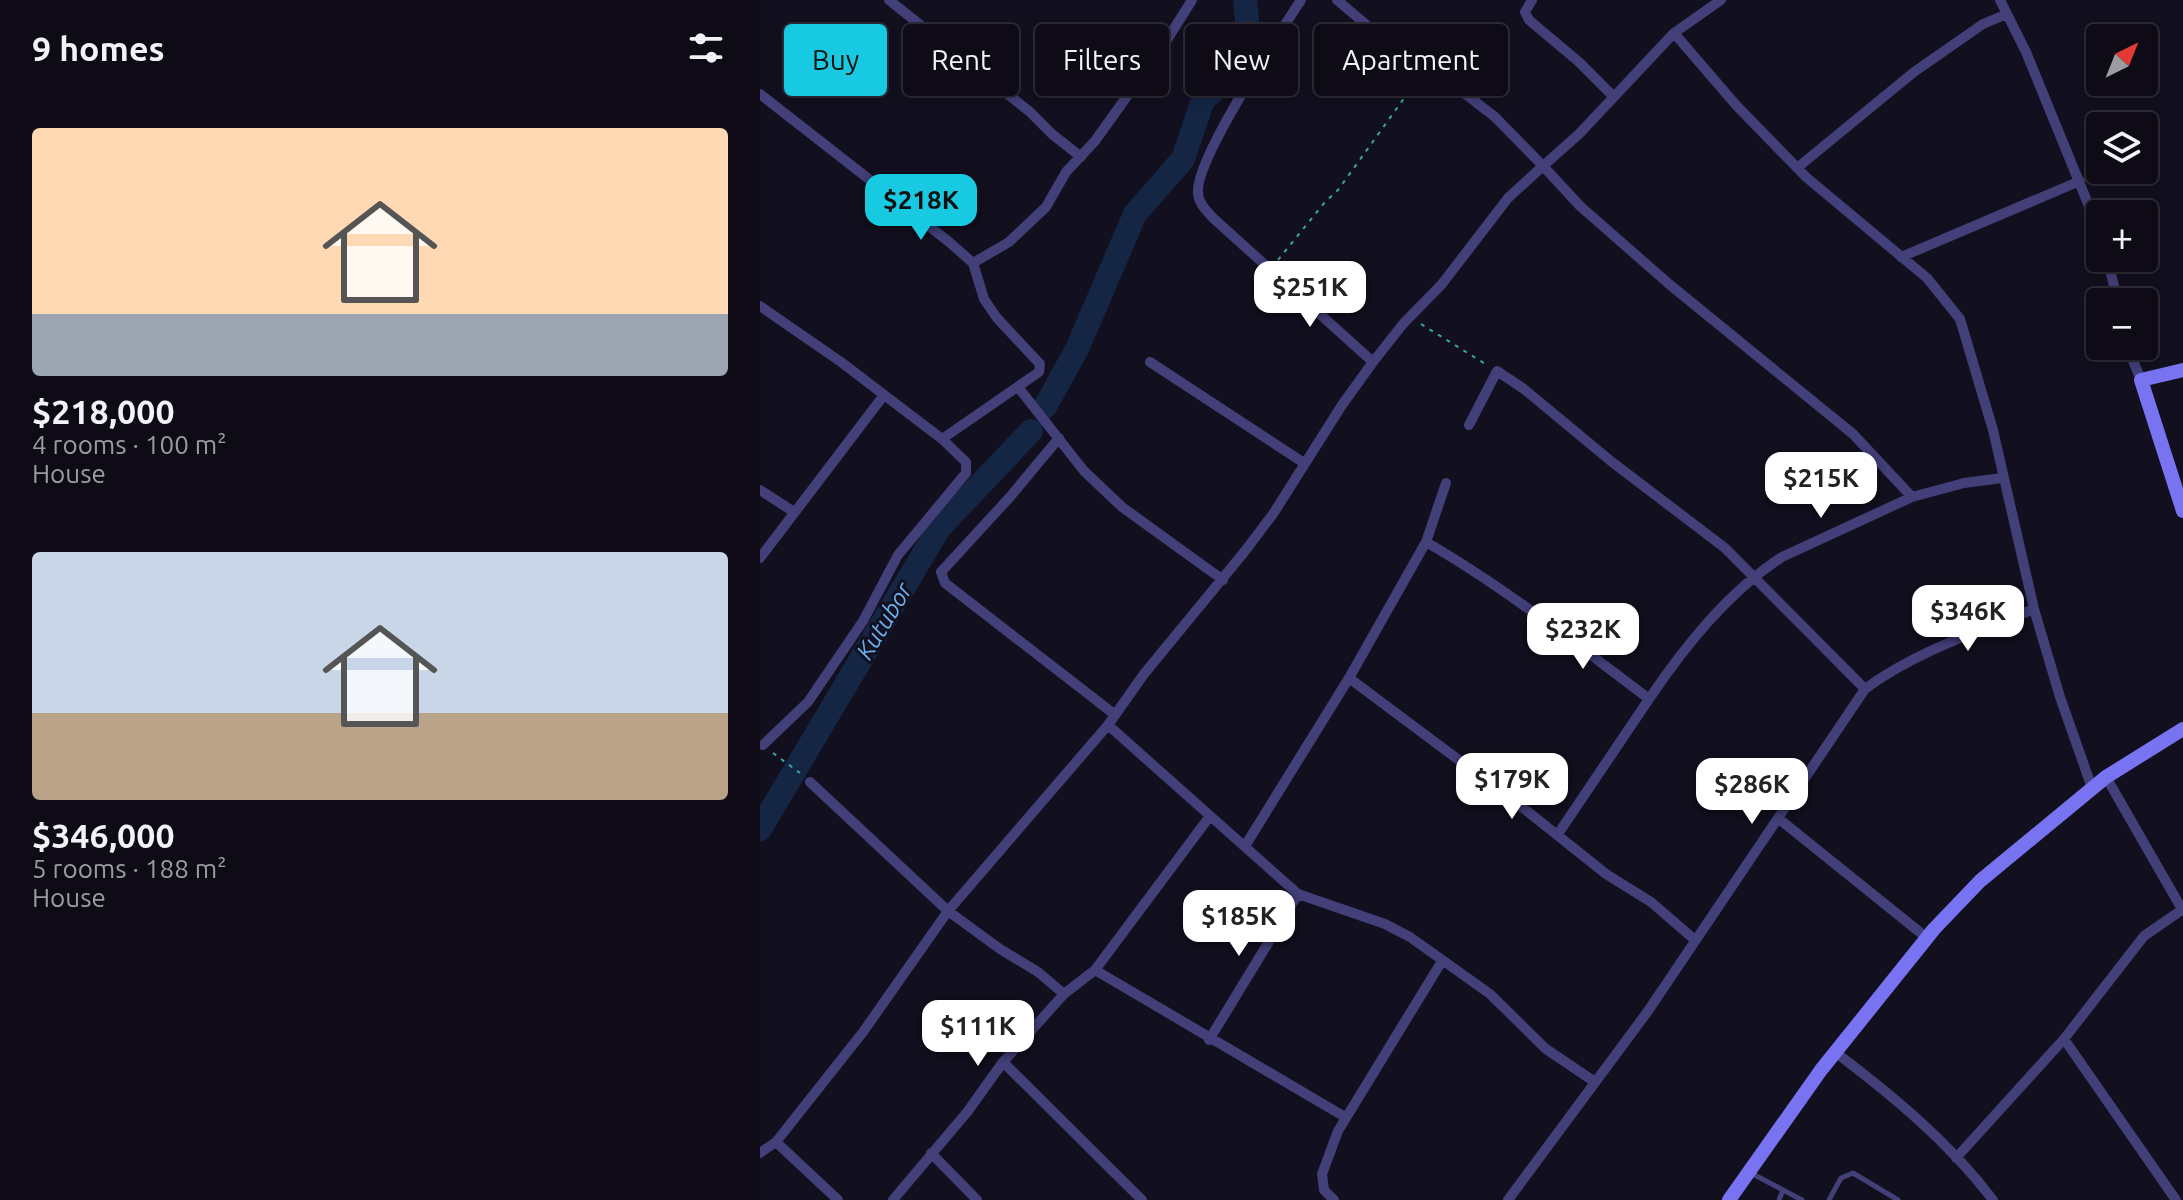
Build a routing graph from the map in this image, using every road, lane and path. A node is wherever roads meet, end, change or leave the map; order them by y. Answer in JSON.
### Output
{"nodes":[{"id":1,"x":889,"y":0,"type":"edge"},
{"id":2,"x":1192,"y":0,"type":"edge"},
{"id":3,"x":1301,"y":0,"type":"edge"},
{"id":4,"x":1337,"y":0,"type":"edge"},
{"id":5,"x":1532,"y":0,"type":"edge"},
{"id":6,"x":1721,"y":0,"type":"edge"},
{"id":7,"x":2000,"y":0,"type":"edge"},
{"id":8,"x":2007,"y":14,"type":"junction"},
{"id":9,"x":1365,"y":24,"type":"edge"},
{"id":10,"x":1674,"y":33,"type":"junction"},
{"id":11,"x":760,"y":94,"type":"edge"},
{"id":12,"x":1406,"y":96,"type":"edge"},
{"id":13,"x":1468,"y":96,"type":"edge"},
{"id":14,"x":1613,"y":96,"type":"junction"},
{"id":15,"x":1081,"y":157,"type":"junction"},
{"id":16,"x":1543,"y":166,"type":"junction"},
{"id":17,"x":1797,"y":168,"type":"junction"},
{"id":18,"x":2080,"y":181,"type":"junction"},
{"id":19,"x":2087,"y":200,"type":"edge"},
{"id":20,"x":1901,"y":257,"type":"junction"},
{"id":21,"x":973,"y":263,"type":"junction"},
{"id":22,"x":1270,"y":271,"type":"junction"},
{"id":23,"x":760,"y":306,"type":"edge"},
{"id":24,"x":1410,"y":317,"type":"junction"},
{"id":25,"x":2133,"y":360,"type":"edge"},
{"id":26,"x":1150,"y":362,"type":"dead end"},
{"id":27,"x":1373,"y":362,"type":"junction"},
{"id":28,"x":2183,"y":370,"type":"edge"},
{"id":29,"x":1497,"y":371,"type":"junction"},
{"id":30,"x":2141,"y":380,"type":"junction"},
{"id":31,"x":1018,"y":387,"type":"junction"},
{"id":32,"x":884,"y":395,"type":"junction"},
{"id":33,"x":1469,"y":425,"type":"dead end"},
{"id":34,"x":1059,"y":438,"type":"junction"},
{"id":35,"x":942,"y":439,"type":"junction"},
{"id":36,"x":1304,"y":463,"type":"junction"},
{"id":37,"x":2002,"y":478,"type":"junction"},
{"id":38,"x":1446,"y":483,"type":"dead end"},
{"id":39,"x":760,"y":490,"type":"edge"},
{"id":40,"x":1912,"y":497,"type":"junction"},
{"id":41,"x":2183,"y":511,"type":"edge"},
{"id":42,"x":794,"y":512,"type":"junction"},
{"id":43,"x":1426,"y":542,"type":"junction"},
{"id":44,"x":760,"y":558,"type":"edge"},
{"id":45,"x":1754,"y":578,"type":"junction"},
{"id":46,"x":1223,"y":580,"type":"junction"},
{"id":47,"x":2034,"y":609,"type":"junction"},
{"id":48,"x":1349,"y":678,"type":"junction"},
{"id":49,"x":1865,"y":689,"type":"junction"},
{"id":50,"x":1649,"y":699,"type":"junction"},
{"id":51,"x":1111,"y":720,"type":"junction"},
{"id":52,"x":2183,"y":729,"type":"edge"},
{"id":53,"x":764,"y":746,"type":"edge"},
{"id":54,"x":2106,"y":777,"type":"junction"},
{"id":55,"x":810,"y":782,"type":"joint"},
{"id":56,"x":2092,"y":788,"type":"junction"},
{"id":57,"x":1210,"y":816,"type":"junction"},
{"id":58,"x":1779,"y":819,"type":"junction"},
{"id":59,"x":1558,"y":834,"type":"junction"},
{"id":60,"x":1245,"y":846,"type":"junction"},
{"id":61,"x":1298,"y":894,"type":"junction"},
{"id":62,"x":2183,"y":910,"type":"edge"},
{"id":63,"x":948,"y":911,"type":"junction"},
{"id":64,"x":1927,"y":938,"type":"junction"},
{"id":65,"x":1695,"y":940,"type":"junction"},
{"id":66,"x":1442,"y":961,"type":"junction"},
{"id":67,"x":1095,"y":970,"type":"junction"},
{"id":68,"x":1064,"y":994,"type":"junction"},
{"id":69,"x":2064,"y":1039,"type":"junction"},
{"id":70,"x":1209,"y":1040,"type":"junction"},
{"id":71,"x":1835,"y":1052,"type":"junction"},
{"id":72,"x":1003,"y":1062,"type":"junction"},
{"id":73,"x":1595,"y":1082,"type":"junction"},
{"id":74,"x":1345,"y":1117,"type":"junction"},
{"id":75,"x":776,"y":1142,"type":"junction"},
{"id":76,"x":760,"y":1153,"type":"edge"},
{"id":77,"x":931,"y":1153,"type":"junction"},
{"id":78,"x":1956,"y":1158,"type":"junction"},
{"id":79,"x":1749,"y":1171,"type":"junction"},
{"id":80,"x":1783,"y":1190,"type":"junction"},
{"id":81,"x":838,"y":1200,"type":"edge"},
{"id":82,"x":893,"y":1200,"type":"edge"},
{"id":83,"x":977,"y":1200,"type":"edge"},
{"id":84,"x":1142,"y":1200,"type":"edge"},
{"id":85,"x":1334,"y":1200,"type":"edge"},
{"id":86,"x":1508,"y":1200,"type":"edge"},
{"id":87,"x":1729,"y":1200,"type":"edge"},
{"id":88,"x":1779,"y":1200,"type":"edge"},
{"id":89,"x":1802,"y":1200,"type":"edge"},
{"id":90,"x":1829,"y":1200,"type":"edge"},
{"id":91,"x":1898,"y":1200,"type":"edge"},
{"id":92,"x":1993,"y":1200,"type":"edge"},
{"id":93,"x":2176,"y":1200,"type":"edge"}],
"edges":[{"from":1,"to":15,"type":"street"},
{"from":2,"to":15,"type":"street"},
{"from":3,"to":22,"type":"street"},
{"from":4,"to":9,"type":"street"},
{"from":5,"to":14,"type":"street"},
{"from":6,"to":10,"type":"street"},
{"from":7,"to":8,"type":"street"},
{"from":8,"to":17,"type":"street"},
{"from":8,"to":18,"type":"street"},
{"from":10,"to":14,"type":"street"},
{"from":10,"to":17,"type":"street"},
{"from":11,"to":21,"type":"street"},
{"from":12,"to":22,"type":"path"},
{"from":13,"to":16,"type":"street"},
{"from":14,"to":16,"type":"street"},
{"from":15,"to":21,"type":"street"},
{"from":16,"to":24,"type":"street"},
{"from":16,"to":40,"type":"street"},
{"from":17,"to":20,"type":"street"},
{"from":18,"to":19,"type":"street"},
{"from":18,"to":20,"type":"street"},
{"from":20,"to":37,"type":"street"},
{"from":21,"to":31,"type":"street"},
{"from":22,"to":27,"type":"street"},
{"from":23,"to":32,"type":"street"},
{"from":24,"to":27,"type":"street"},
{"from":24,"to":29,"type":"path"},
{"from":25,"to":30,"type":"street"},
{"from":26,"to":36,"type":"street"},
{"from":27,"to":36,"type":"street"},
{"from":28,"to":30,"type":"street"},
{"from":29,"to":33,"type":"street"},
{"from":29,"to":45,"type":"street"},
{"from":30,"to":41,"type":"street"},
{"from":31,"to":34,"type":"street"},
{"from":31,"to":35,"type":"street"},
{"from":32,"to":35,"type":"street"},
{"from":32,"to":42,"type":"street"},
{"from":34,"to":46,"type":"street"},
{"from":34,"to":51,"type":"street"},
{"from":35,"to":53,"type":"street"},
{"from":36,"to":46,"type":"street"},
{"from":37,"to":40,"type":"street"},
{"from":37,"to":47,"type":"street"},
{"from":38,"to":43,"type":"street"},
{"from":39,"to":42,"type":"street"},
{"from":40,"to":45,"type":"street"},
{"from":42,"to":44,"type":"street"},
{"from":43,"to":48,"type":"street"},
{"from":43,"to":50,"type":"street"},
{"from":45,"to":49,"type":"street"},
{"from":45,"to":50,"type":"street"},
{"from":46,"to":51,"type":"street"},
{"from":47,"to":49,"type":"street"},
{"from":47,"to":56,"type":"street"},
{"from":48,"to":59,"type":"street"},
{"from":48,"to":60,"type":"street"},
{"from":49,"to":58,"type":"street"},
{"from":50,"to":59,"type":"street"},
{"from":51,"to":57,"type":"street"},
{"from":51,"to":63,"type":"street"},
{"from":52,"to":54,"type":"street"},
{"from":53,"to":55,"type":"path"},
{"from":54,"to":56,"type":"street"},
{"from":54,"to":62,"type":"street"},
{"from":55,"to":63,"type":"street"},
{"from":56,"to":64,"type":"street"},
{"from":57,"to":60,"type":"street"},
{"from":57,"to":67,"type":"street"},
{"from":58,"to":64,"type":"street"},
{"from":58,"to":65,"type":"street"},
{"from":59,"to":65,"type":"street"},
{"from":60,"to":61,"type":"street"},
{"from":61,"to":66,"type":"street"},
{"from":61,"to":70,"type":"street"},
{"from":62,"to":69,"type":"street"},
{"from":63,"to":68,"type":"street"},
{"from":63,"to":75,"type":"street"},
{"from":64,"to":71,"type":"street"},
{"from":65,"to":73,"type":"street"},
{"from":66,"to":73,"type":"street"},
{"from":66,"to":74,"type":"street"},
{"from":67,"to":68,"type":"street"},
{"from":67,"to":70,"type":"street"},
{"from":68,"to":72,"type":"street"},
{"from":69,"to":78,"type":"street"},
{"from":69,"to":93,"type":"street"},
{"from":70,"to":74,"type":"street"},
{"from":71,"to":78,"type":"street"},
{"from":71,"to":79,"type":"street"},
{"from":72,"to":77,"type":"street"},
{"from":72,"to":84,"type":"street"},
{"from":73,"to":86,"type":"street"},
{"from":74,"to":85,"type":"street"},
{"from":75,"to":76,"type":"street"},
{"from":75,"to":81,"type":"street"},
{"from":77,"to":82,"type":"street"},
{"from":77,"to":83,"type":"street"},
{"from":78,"to":92,"type":"street"},
{"from":79,"to":80,"type":"lane"},
{"from":79,"to":87,"type":"street"},
{"from":80,"to":88,"type":"lane"},
{"from":80,"to":89,"type":"lane"},
{"from":90,"to":91,"type":"lane"}]}
